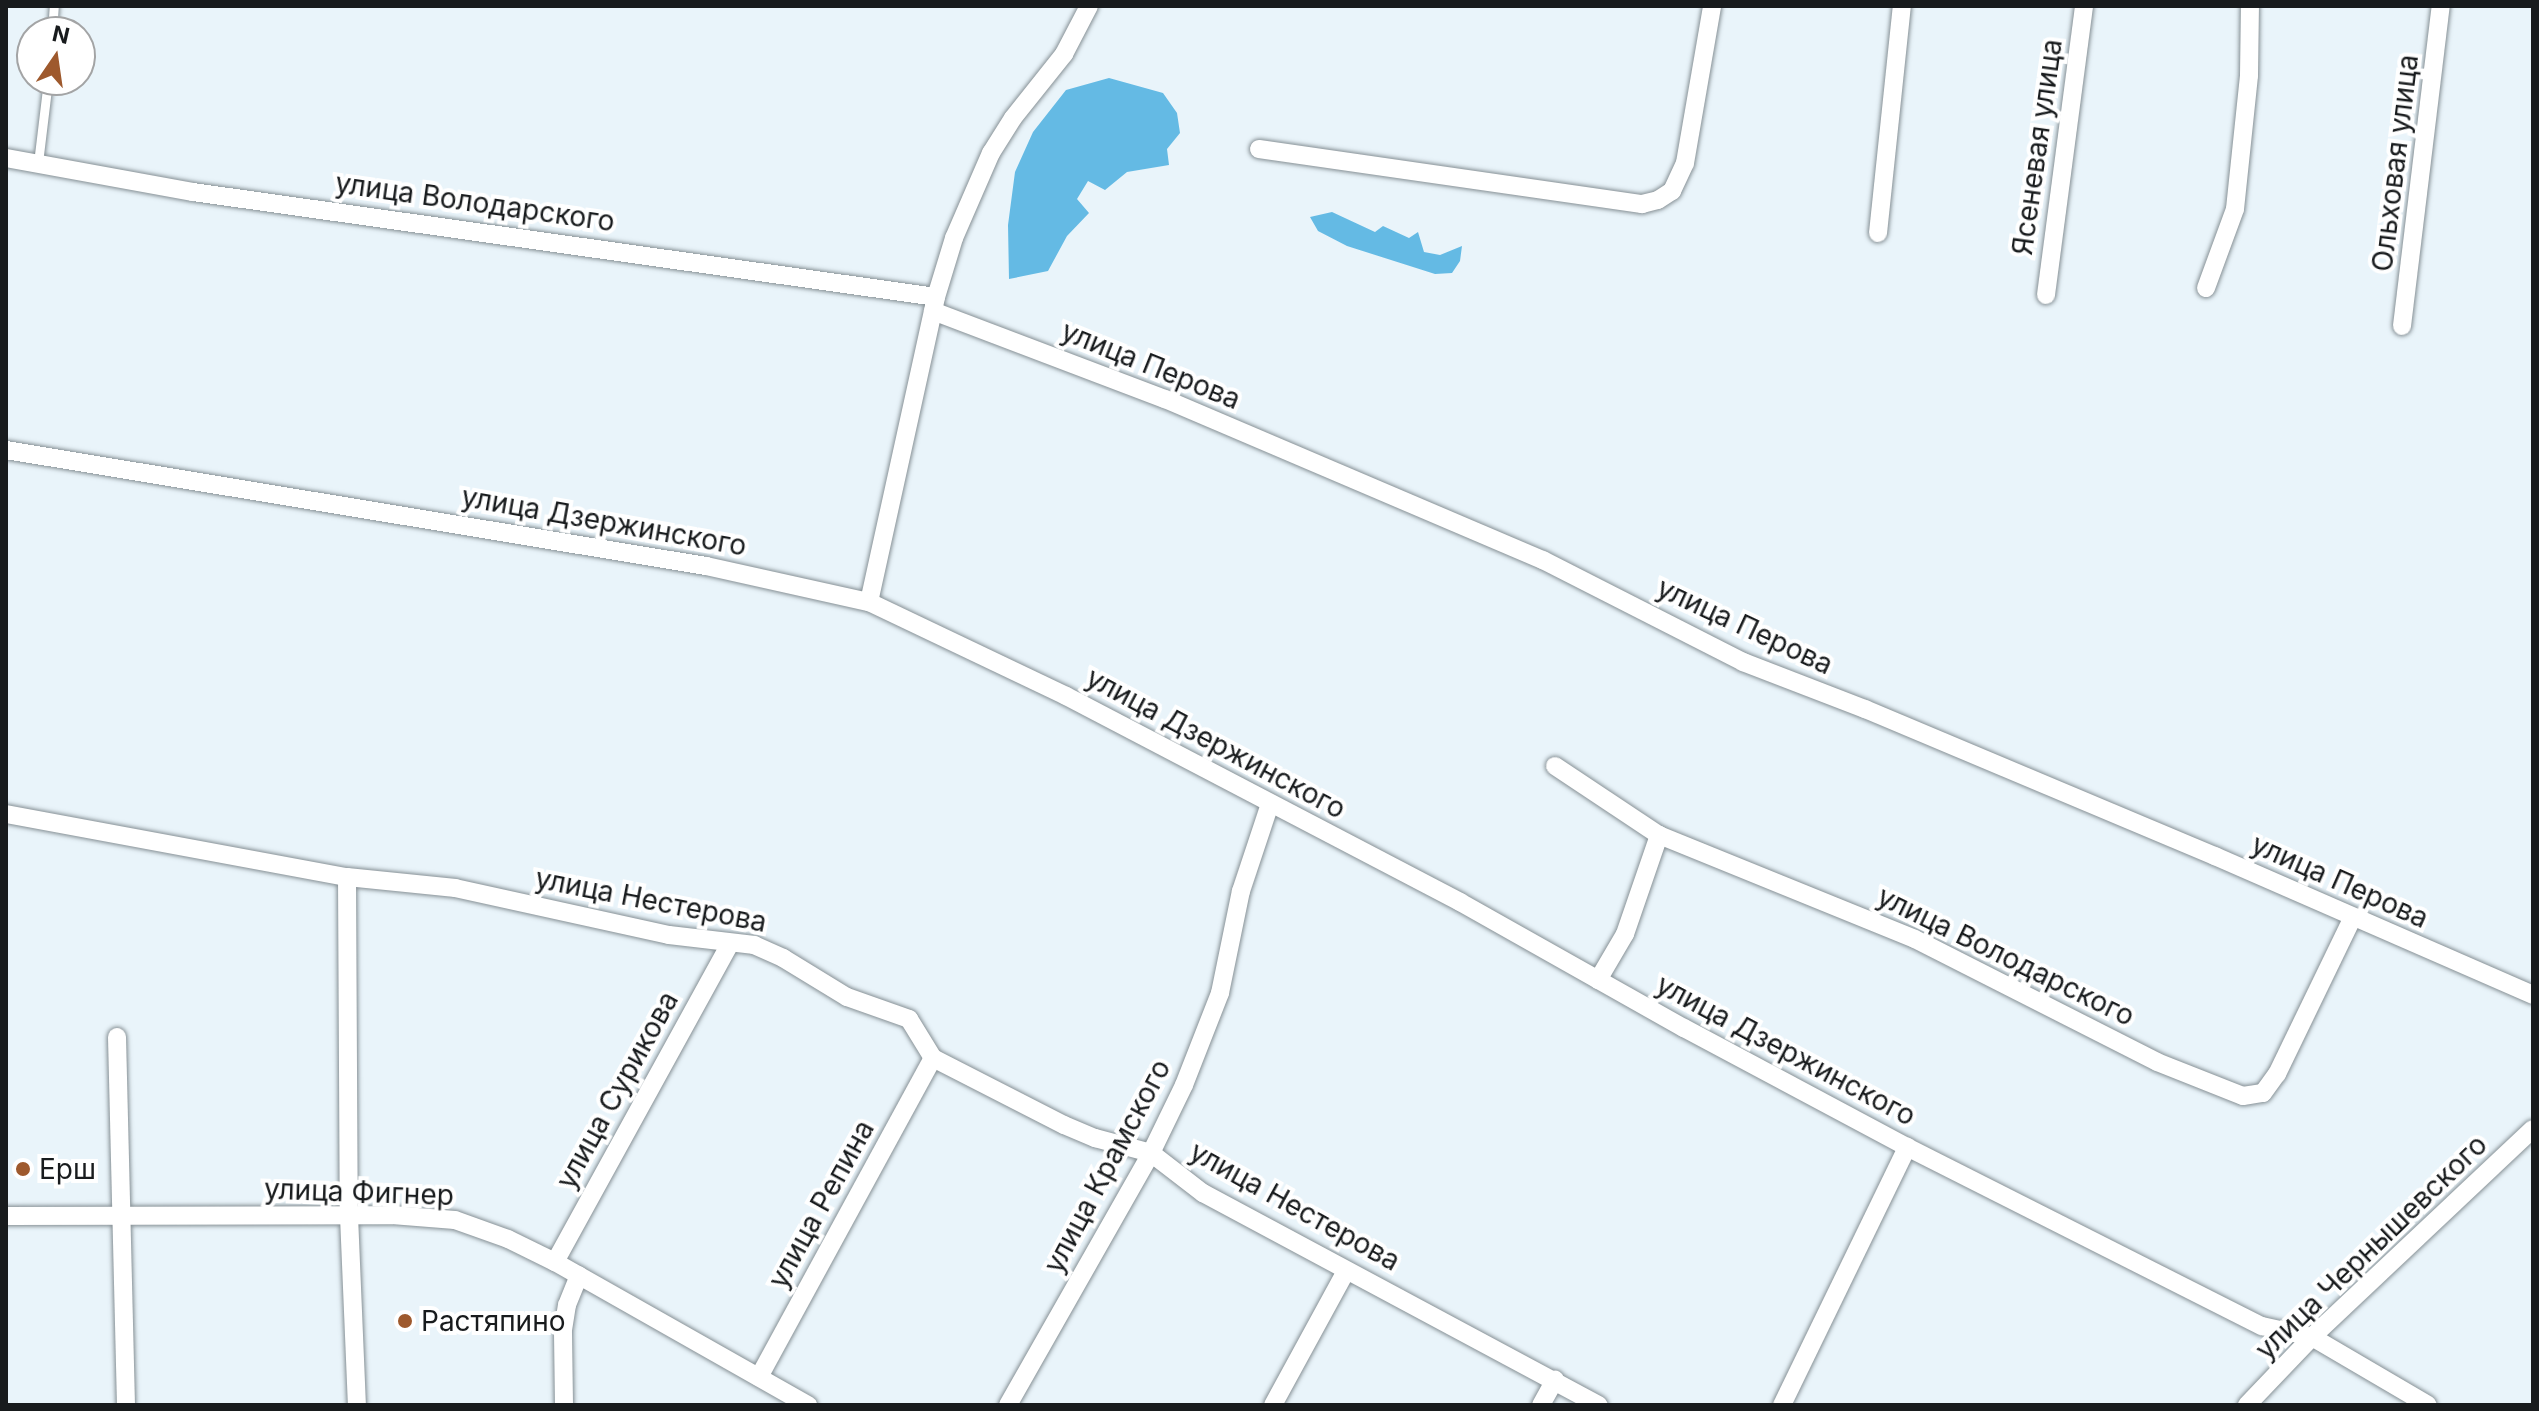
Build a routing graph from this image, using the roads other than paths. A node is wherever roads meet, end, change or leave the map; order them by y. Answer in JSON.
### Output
{"nodes":[{"id":1,"x":1089,"y":6,"type":"edge"},
{"id":2,"x":1712,"y":6,"type":"edge"},
{"id":3,"x":1902,"y":6,"type":"edge"},
{"id":4,"x":2084,"y":6,"type":"edge"},
{"id":5,"x":2250,"y":6,"type":"edge"},
{"id":6,"x":2441,"y":6,"type":"edge"},
{"id":7,"x":46,"y":96,"type":"edge"},
{"id":8,"x":1259,"y":149,"type":"dead end"},
{"id":9,"x":6,"y":158,"type":"edge"},
{"id":10,"x":38,"y":163,"type":"junction"},
{"id":11,"x":1878,"y":233,"type":"dead end"},
{"id":12,"x":2206,"y":288,"type":"dead end"},
{"id":13,"x":2046,"y":295,"type":"dead end"},
{"id":14,"x":934,"y":304,"type":"junction"},
{"id":15,"x":2402,"y":326,"type":"dead end"},
{"id":16,"x":6,"y":450,"type":"edge"},
{"id":17,"x":869,"y":602,"type":"junction"},
{"id":18,"x":1555,"y":766,"type":"dead end"},
{"id":19,"x":1270,"y":804,"type":"junction"},
{"id":20,"x":6,"y":814,"type":"edge"},
{"id":21,"x":1659,"y":835,"type":"junction"},
{"id":22,"x":347,"y":877,"type":"junction"},
{"id":23,"x":2352,"y":919,"type":"junction"},
{"id":24,"x":729,"y":945,"type":"junction"},
{"id":25,"x":1598,"y":980,"type":"junction"},
{"id":26,"x":2533,"y":995,"type":"edge"},
{"id":27,"x":117,"y":1037,"type":"dead end"},
{"id":28,"x":933,"y":1058,"type":"junction"},
{"id":29,"x":2533,"y":1129,"type":"edge"},
{"id":30,"x":1907,"y":1147,"type":"junction"},
{"id":31,"x":1151,"y":1153,"type":"junction"},
{"id":32,"x":124,"y":1215,"type":"junction"},
{"id":33,"x":6,"y":1216,"type":"edge"},
{"id":34,"x":349,"y":1216,"type":"junction"},
{"id":35,"x":555,"y":1262,"type":"junction"},
{"id":36,"x":1346,"y":1271,"type":"junction"},
{"id":37,"x":579,"y":1275,"type":"junction"},
{"id":38,"x":2312,"y":1337,"type":"junction"},
{"id":39,"x":759,"y":1377,"type":"junction"},
{"id":40,"x":1555,"y":1380,"type":"junction"},
{"id":41,"x":785,"y":1399,"type":"edge"},
{"id":42,"x":126,"y":1405,"type":"edge"},
{"id":43,"x":357,"y":1405,"type":"edge"},
{"id":44,"x":564,"y":1405,"type":"edge"},
{"id":45,"x":808,"y":1405,"type":"edge"},
{"id":46,"x":1008,"y":1405,"type":"edge"},
{"id":47,"x":1273,"y":1405,"type":"edge"},
{"id":48,"x":1541,"y":1405,"type":"edge"},
{"id":49,"x":1599,"y":1405,"type":"edge"},
{"id":50,"x":1782,"y":1405,"type":"edge"},
{"id":51,"x":2247,"y":1405,"type":"edge"},
{"id":52,"x":2428,"y":1405,"type":"edge"}],
"edges":[{"from":1,"to":14,"type":"street"},
{"from":2,"to":8,"type":"street"},
{"from":3,"to":11,"type":"street"},
{"from":4,"to":13,"type":"street","name":"Ясеневая улица"},
{"from":5,"to":12,"type":"street"},
{"from":6,"to":15,"type":"street","name":"Ольховая улица"},
{"from":7,"to":10,"type":"lane"},
{"from":9,"to":10,"type":"street","name":"улица Володарского"},
{"from":10,"to":14,"type":"street","name":"улица Володарского"},
{"from":14,"to":17,"type":"street"},
{"from":14,"to":23,"type":"street","name":"улица Перова"},
{"from":16,"to":17,"type":"street","name":"улица Дзержинского"},
{"from":17,"to":19,"type":"street","name":"улица Дзержинского"},
{"from":18,"to":21,"type":"street","name":"улица Володарского"},
{"from":19,"to":25,"type":"street","name":"улица Дзержинского"},
{"from":19,"to":31,"type":"street","name":"улица Крамского"},
{"from":20,"to":22,"type":"street","name":"улица Нестерова"},
{"from":21,"to":23,"type":"street","name":"улица Володарского"},
{"from":21,"to":25,"type":"street"},
{"from":22,"to":24,"type":"street","name":"улица Нестерова"},
{"from":22,"to":34,"type":"street"},
{"from":23,"to":26,"type":"street","name":"улица Перова"},
{"from":24,"to":28,"type":"street","name":"улица Нестерова"},
{"from":24,"to":35,"type":"street","name":"улица Сурикова"},
{"from":25,"to":30,"type":"street","name":"улица Дзержинского"},
{"from":27,"to":32,"type":"street"},
{"from":28,"to":31,"type":"street","name":"улица Нестерова"},
{"from":28,"to":39,"type":"street","name":"улица Репина"},
{"from":29,"to":38,"type":"street","name":"улица Чернышевского"},
{"from":30,"to":38,"type":"street","name":"улица Дзержинского"},
{"from":30,"to":50,"type":"street"},
{"from":31,"to":36,"type":"street","name":"улица Нестерова"},
{"from":31,"to":46,"type":"street","name":"улица Крамского"},
{"from":32,"to":33,"type":"street","name":"улица Фигнер"},
{"from":32,"to":34,"type":"street","name":"улица Фигнер"},
{"from":32,"to":42,"type":"street"},
{"from":34,"to":35,"type":"street","name":"улица Фигнер"},
{"from":34,"to":43,"type":"street"},
{"from":35,"to":37,"type":"street","name":"улица Фигнер"},
{"from":36,"to":40,"type":"street","name":"улица Нестерова"},
{"from":36,"to":47,"type":"street"},
{"from":37,"to":39,"type":"street","name":"улица Фигнер"},
{"from":37,"to":44,"type":"street"},
{"from":38,"to":51,"type":"street","name":"улица Чернышевского"},
{"from":38,"to":52,"type":"street","name":"улица Дзержинского"},
{"from":39,"to":41,"type":"street","name":"улица Фигнер"},
{"from":40,"to":48,"type":"street"},
{"from":40,"to":49,"type":"street","name":"улица Нестерова"},
{"from":41,"to":45,"type":"street","name":"улица Фигнер"}]}
